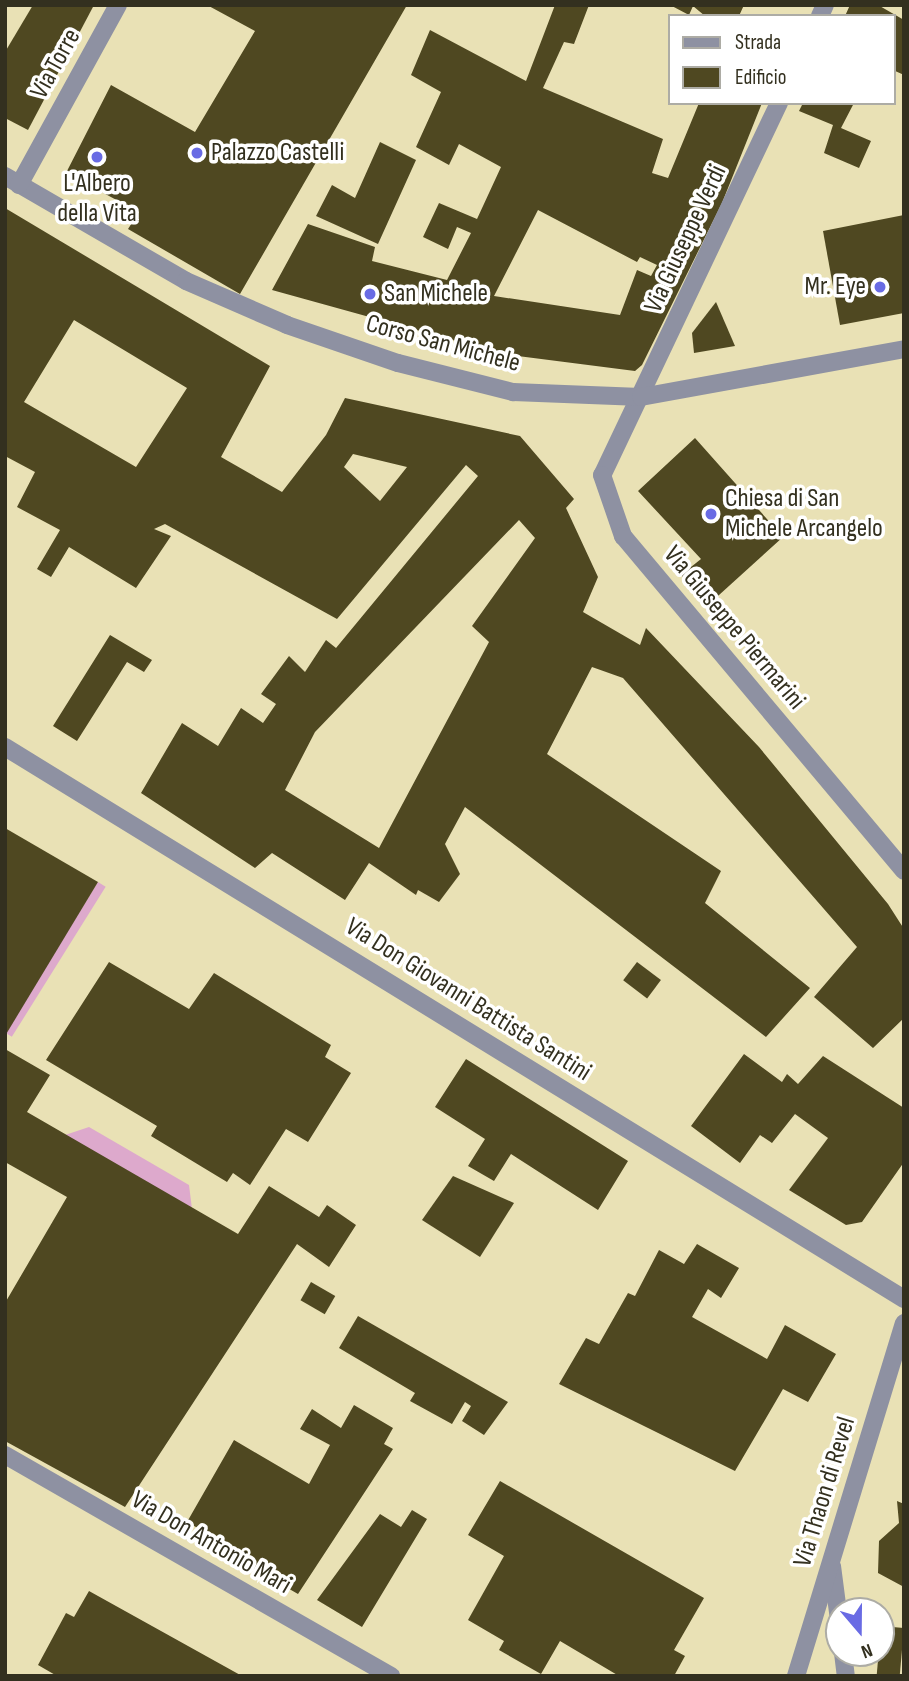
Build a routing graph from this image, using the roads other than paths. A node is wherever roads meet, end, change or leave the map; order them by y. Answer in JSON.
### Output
{"nodes":[{"id":1,"x":118,"y":5,"type":"edge"},
{"id":2,"x":778,"y":105,"type":"edge"},
{"id":3,"x":12,"y":181,"type":"edge"},
{"id":4,"x":904,"y":349,"type":"edge"},
{"id":5,"x":641,"y":397,"type":"junction"},
{"id":6,"x":5,"y":747,"type":"edge"},
{"id":7,"x":904,"y":871,"type":"edge"},
{"id":8,"x":904,"y":1299,"type":"edge"},
{"id":9,"x":904,"y":1323,"type":"edge"},
{"id":10,"x":5,"y":1455,"type":"edge"},
{"id":11,"x":831,"y":1559,"type":"junction"},
{"id":12,"x":836,"y":1597,"type":"edge"},
{"id":13,"x":391,"y":1676,"type":"edge"},
{"id":14,"x":796,"y":1676,"type":"edge"}],
"edges":[{"from":1,"to":3,"type":"street","name":"Via Torre"},
{"from":2,"to":5,"type":"street","name":"Via Giuseppe Verdi"},
{"from":3,"to":5,"type":"street","name":"Corso San Michele"},
{"from":4,"to":5,"type":"street","name":"Corso San Michele"},
{"from":5,"to":7,"type":"street","name":"Via Giuseppe Piermarini"},
{"from":6,"to":8,"type":"street","name":"Via Don Giovanni Battista Santini"},
{"from":9,"to":11,"type":"street","name":"Via Thaon di Revel"},
{"from":10,"to":13,"type":"street","name":"Via Don Antonio Mari"},
{"from":11,"to":12,"type":"street"},
{"from":11,"to":14,"type":"street","name":"Via Thaon di Revel"}]}
